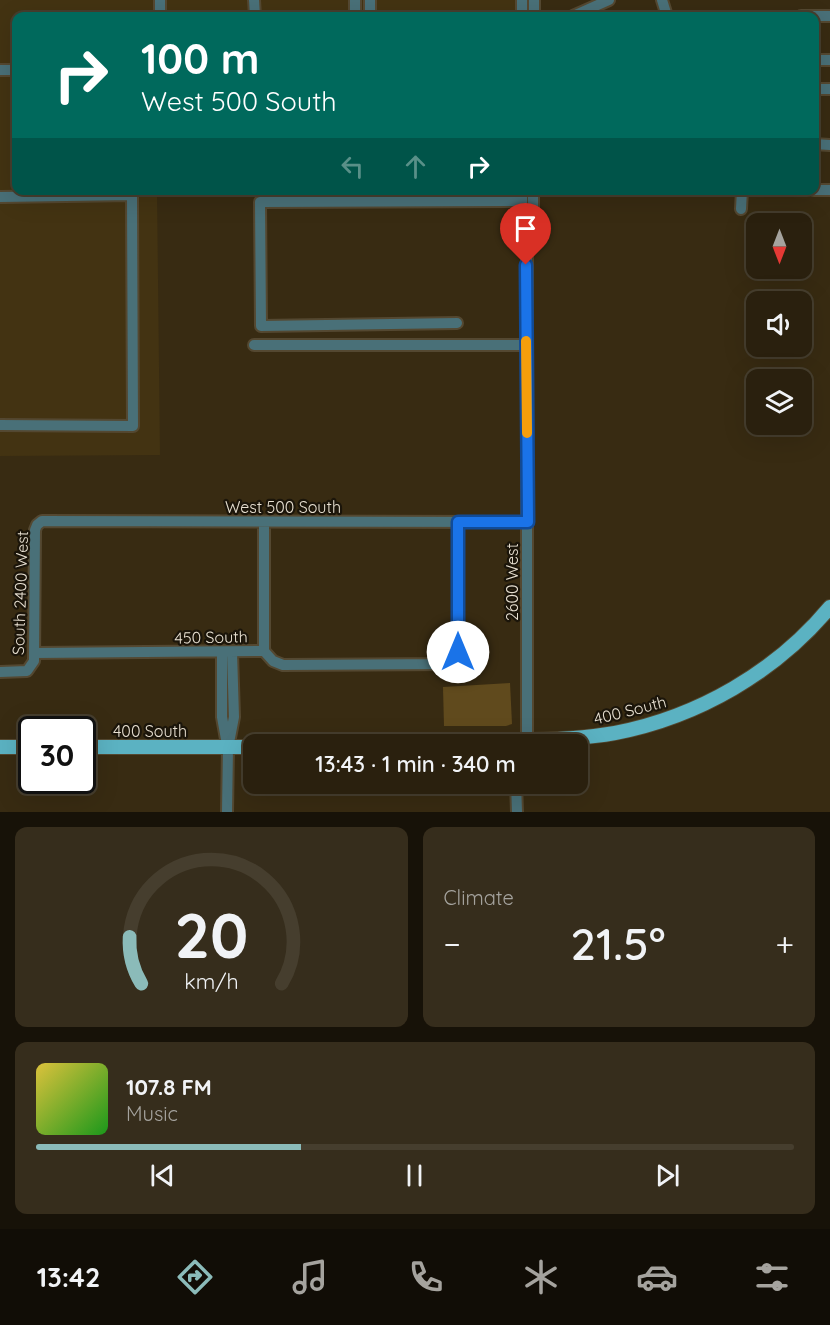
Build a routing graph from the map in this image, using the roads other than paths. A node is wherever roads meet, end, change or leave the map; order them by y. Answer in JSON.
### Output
{"nodes":[{"id":1,"x":609,"y":0,"type":"edge"},
{"id":2,"x":582,"y":12,"type":"edge"},
{"id":3,"x":533,"y":195,"type":"edge"},
{"id":4,"x":741,"y":195,"type":"edge"},
{"id":5,"x":522,"y":196,"type":"edge"},
{"id":6,"x":0,"y":197,"type":"edge"},
{"id":7,"x":741,"y":209,"type":"dead end"},
{"id":8,"x":526,"y":244,"type":"junction"},
{"id":9,"x":457,"y":323,"type":"dead end"},
{"id":10,"x":254,"y":345,"type":"dead end"},
{"id":11,"x":526,"y":345,"type":"junction"},
{"id":12,"x":0,"y":425,"type":"edge"},
{"id":13,"x":264,"y":522,"type":"junction"},
{"id":14,"x":458,"y":522,"type":"junction"},
{"id":15,"x":528,"y":522,"type":"junction"},
{"id":16,"x":38,"y":524,"type":"joint"},
{"id":17,"x":830,"y":607,"type":"edge"},
{"id":18,"x":264,"y":651,"type":"junction"},
{"id":19,"x":227,"y":652,"type":"junction"},
{"id":20,"x":35,"y":653,"type":"junction"},
{"id":21,"x":0,"y":672,"type":"edge"},
{"id":22,"x":520,"y":734,"type":"edge"},
{"id":23,"x":588,"y":737,"type":"edge"},
{"id":24,"x":0,"y":747,"type":"edge"},
{"id":25,"x":18,"y":747,"type":"edge"},
{"id":26,"x":96,"y":747,"type":"edge"},
{"id":27,"x":243,"y":747,"type":"edge"},
{"id":28,"x":228,"y":748,"type":"junction"},
{"id":29,"x":516,"y":794,"type":"edge"},
{"id":30,"x":227,"y":812,"type":"edge"},
{"id":31,"x":517,"y":812,"type":"edge"}],
"edges":[{"from":1,"to":2,"type":"street"},
{"from":3,"to":8,"type":"street","name":"2600 West"},
{"from":4,"to":7,"type":"street"},
{"from":5,"to":8,"type":"street","name":"2600 West"},
{"from":5,"to":9,"type":"street"},
{"from":6,"to":12,"type":"street"},
{"from":8,"to":11,"type":"street","name":"2600 West"},
{"from":10,"to":11,"type":"street"},
{"from":11,"to":15,"type":"street","name":"2600 West"},
{"from":13,"to":14,"type":"street","name":"West 500 South"},
{"from":13,"to":16,"type":"street","name":"West 500 South"},
{"from":13,"to":18,"type":"street"},
{"from":14,"to":15,"type":"street","name":"West 500 South"},
{"from":14,"to":18,"type":"street","name":"450 South"},
{"from":15,"to":22,"type":"street","name":"2600 West"},
{"from":16,"to":20,"type":"street","name":"South 2400 West"},
{"from":17,"to":23,"type":"main road","name":"400 South"},
{"from":18,"to":19,"type":"street","name":"450 South"},
{"from":19,"to":20,"type":"street","name":"450 South"},
{"from":19,"to":28,"type":"street"},
{"from":20,"to":21,"type":"street","name":"South 2400 West"},
{"from":24,"to":25,"type":"main road"},
{"from":26,"to":28,"type":"main road","name":"400 South"},
{"from":27,"to":28,"type":"main road","name":"400 South"},
{"from":28,"to":30,"type":"street"},
{"from":29,"to":31,"type":"street"}]}
